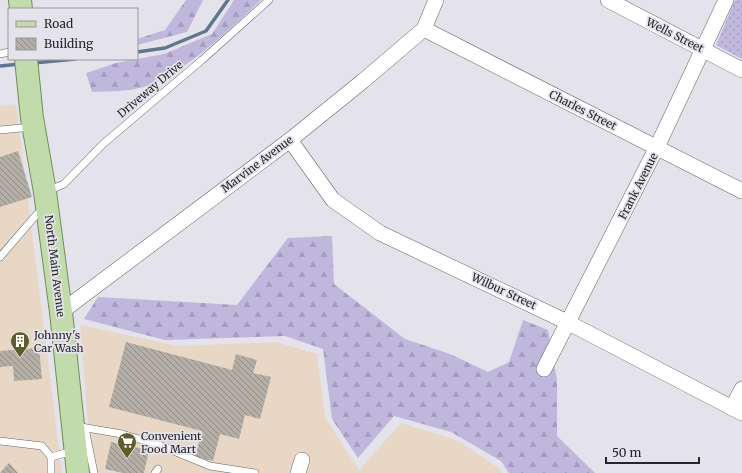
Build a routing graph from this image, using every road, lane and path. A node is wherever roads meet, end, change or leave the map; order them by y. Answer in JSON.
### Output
{"nodes":[{"id":1,"x":269,"y":0,"type":"edge"},
{"id":2,"x":436,"y":0,"type":"edge"},
{"id":3,"x":608,"y":0,"type":"edge"},
{"id":4,"x":726,"y":0,"type":"edge"},
{"id":5,"x":424,"y":29,"type":"junction"},
{"id":6,"x":704,"y":49,"type":"junction"},
{"id":7,"x":26,"y":60,"type":"edge"},
{"id":8,"x":742,"y":70,"type":"edge"},
{"id":9,"x":34,"y":126,"type":"junction"},
{"id":10,"x":0,"y":130,"type":"edge"},
{"id":11,"x":290,"y":140,"type":"junction"},
{"id":12,"x":657,"y":147,"type":"junction"},
{"id":13,"x":742,"y":191,"type":"edge"},
{"id":14,"x":46,"y":201,"type":"junction"},
{"id":15,"x":0,"y":257,"type":"edge"},
{"id":16,"x":61,"y":312,"type":"junction"},
{"id":17,"x":567,"y":322,"type":"junction"},
{"id":18,"x":544,"y":369,"type":"dead end"},
{"id":19,"x":742,"y":389,"type":"edge"},
{"id":20,"x":737,"y":411,"type":"edge"},
{"id":21,"x":79,"y":427,"type":"junction"},
{"id":22,"x":0,"y":441,"type":"edge"},
{"id":23,"x":76,"y":451,"type":"junction"},
{"id":24,"x":51,"y":457,"type":"junction"},
{"id":25,"x":51,"y":473,"type":"edge"},
{"id":26,"x":78,"y":473,"type":"edge"},
{"id":27,"x":94,"y":473,"type":"edge"},
{"id":28,"x":255,"y":473,"type":"edge"}],
"edges":[{"from":1,"to":14,"type":"lane","name":"Driveway Drive"},
{"from":2,"to":5,"type":"street","name":"Marvine Avenue"},
{"from":3,"to":6,"type":"street","name":"Wells Street"},
{"from":4,"to":6,"type":"street","name":"Frank Avenue"},
{"from":5,"to":11,"type":"street","name":"Marvine Avenue"},
{"from":5,"to":12,"type":"street","name":"Charles Street"},
{"from":6,"to":8,"type":"street","name":"Wells Street"},
{"from":6,"to":12,"type":"street","name":"Frank Avenue"},
{"from":7,"to":9,"type":"main road","name":"North Main Avenue"},
{"from":9,"to":10,"type":"lane"},
{"from":9,"to":14,"type":"main road","name":"North Main Avenue"},
{"from":11,"to":16,"type":"street","name":"Marvine Avenue"},
{"from":11,"to":17,"type":"street","name":"Wilbur Street"},
{"from":12,"to":13,"type":"street","name":"Charles Street"},
{"from":12,"to":17,"type":"street","name":"Frank Avenue"},
{"from":14,"to":15,"type":"lane","name":"Driveway Drive"},
{"from":14,"to":16,"type":"main road","name":"North Main Avenue"},
{"from":16,"to":21,"type":"main road","name":"North Main Avenue"},
{"from":17,"to":18,"type":"street","name":"Frank Avenue"},
{"from":17,"to":20,"type":"street","name":"Wilbur Street"},
{"from":19,"to":20,"type":"street"},
{"from":21,"to":23,"type":"main road","name":"North Main Avenue"},
{"from":21,"to":27,"type":"lane"},
{"from":21,"to":28,"type":"lane"},
{"from":22,"to":24,"type":"lane"},
{"from":23,"to":24,"type":"lane"},
{"from":23,"to":26,"type":"main road","name":"North Main Avenue"},
{"from":24,"to":25,"type":"lane"}]}
